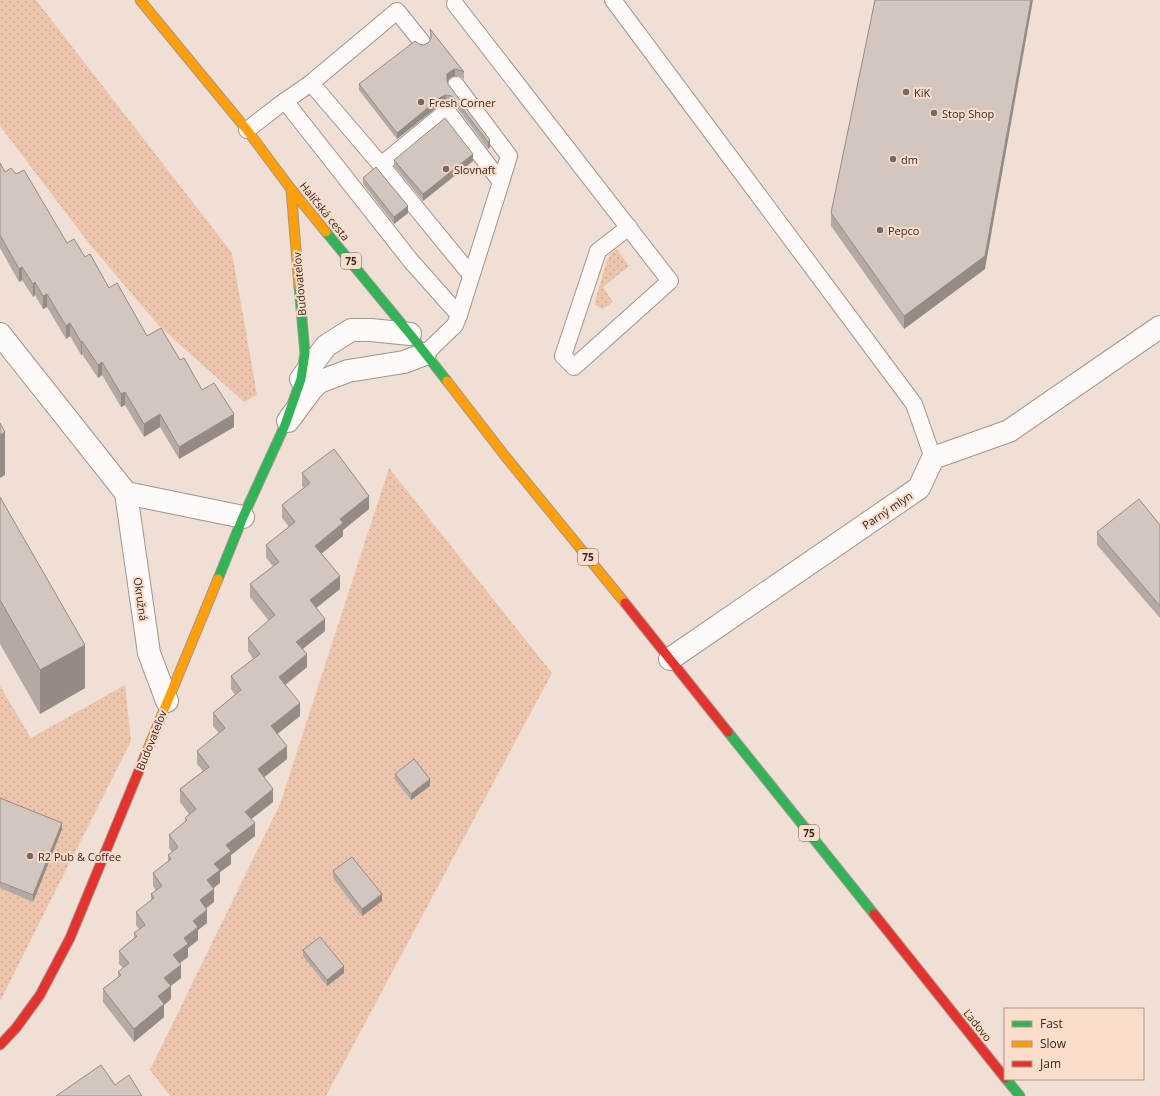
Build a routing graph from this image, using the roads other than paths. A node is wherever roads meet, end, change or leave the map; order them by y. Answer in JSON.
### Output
{"nodes":[{"id":1,"x":140,"y":0,"type":"edge"},
{"id":2,"x":613,"y":0,"type":"edge"},
{"id":3,"x":455,"y":4,"type":"dead end"},
{"id":4,"x":422,"y":42,"type":"dead end"},
{"id":5,"x":311,"y":83,"type":"junction"},
{"id":6,"x":456,"y":85,"type":"dead end"},
{"id":7,"x":285,"y":101,"type":"junction"},
{"id":8,"x":247,"y":130,"type":"junction"},
{"id":9,"x":381,"y":165,"type":"junction"},
{"id":10,"x":501,"y":182,"type":"junction"},
{"id":11,"x":291,"y":189,"type":"junction"},
{"id":12,"x":629,"y":227,"type":"junction"},
{"id":13,"x":471,"y":274,"type":"junction"},
{"id":14,"x":459,"y":315,"type":"junction"},
{"id":15,"x":1160,"y":327,"type":"edge"},
{"id":16,"x":0,"y":334,"type":"edge"},
{"id":17,"x":410,"y":334,"type":"junction"},
{"id":18,"x":425,"y":354,"type":"junction"},
{"id":19,"x":301,"y":379,"type":"junction"},
{"id":20,"x":285,"y":425,"type":"junction"},
{"id":21,"x":933,"y":458,"type":"junction"},
{"id":22,"x":126,"y":493,"type":"junction"},
{"id":23,"x":243,"y":516,"type":"junction"},
{"id":24,"x":670,"y":659,"type":"junction"},
{"id":25,"x":168,"y":701,"type":"junction"},
{"id":26,"x":0,"y":1045,"type":"edge"},
{"id":27,"x":1004,"y":1076,"type":"edge"},
{"id":28,"x":1008,"y":1080,"type":"edge"},
{"id":29,"x":1020,"y":1096,"type":"edge"}],
"edges":[{"from":1,"to":8,"type":"main road","name":"Haličská cesta","number":"75"},
{"from":2,"to":21,"type":"lane"},
{"from":3,"to":12,"type":"lane"},
{"from":4,"to":5,"type":"lane"},
{"from":5,"to":7,"type":"lane"},
{"from":5,"to":9,"type":"lane"},
{"from":6,"to":10,"type":"lane"},
{"from":7,"to":8,"type":"lane"},
{"from":7,"to":14,"type":"lane"},
{"from":8,"to":11,"type":"main road","name":"Haličská cesta","number":"75"},
{"from":9,"to":10,"type":"lane"},
{"from":9,"to":13,"type":"lane"},
{"from":10,"to":13,"type":"lane"},
{"from":11,"to":17,"type":"main road","name":"Haličská cesta","number":"75"},
{"from":11,"to":19,"type":"main road","name":"Budovateľov"},
{"from":12,"to":12,"type":"lane"},
{"from":13,"to":14,"type":"lane"},
{"from":14,"to":18,"type":"lane"},
{"from":15,"to":21,"type":"street"},
{"from":16,"to":22,"type":"street"},
{"from":17,"to":18,"type":"main road","name":"Haličská cesta","number":"75"},
{"from":17,"to":19,"type":"street","name":"Budovateľov"},
{"from":18,"to":20,"type":"street","name":"Budovateľov"},
{"from":18,"to":24,"type":"main road","name":"Haličská cesta","number":"75"},
{"from":19,"to":20,"type":"main road","name":"Budovateľov"},
{"from":20,"to":23,"type":"main road","name":"Budovateľov"},
{"from":21,"to":24,"type":"street","name":"Parný mlyn"},
{"from":22,"to":23,"type":"street"},
{"from":22,"to":25,"type":"street","name":"Okružná"},
{"from":23,"to":25,"type":"main road","name":"Budovateľov"},
{"from":24,"to":27,"type":"main road","name":"Ľadovo","number":"75"},
{"from":25,"to":26,"type":"main road","name":"Budovateľov"},
{"from":28,"to":29,"type":"main road","name":"Ľadovo","number":"75"}]}
